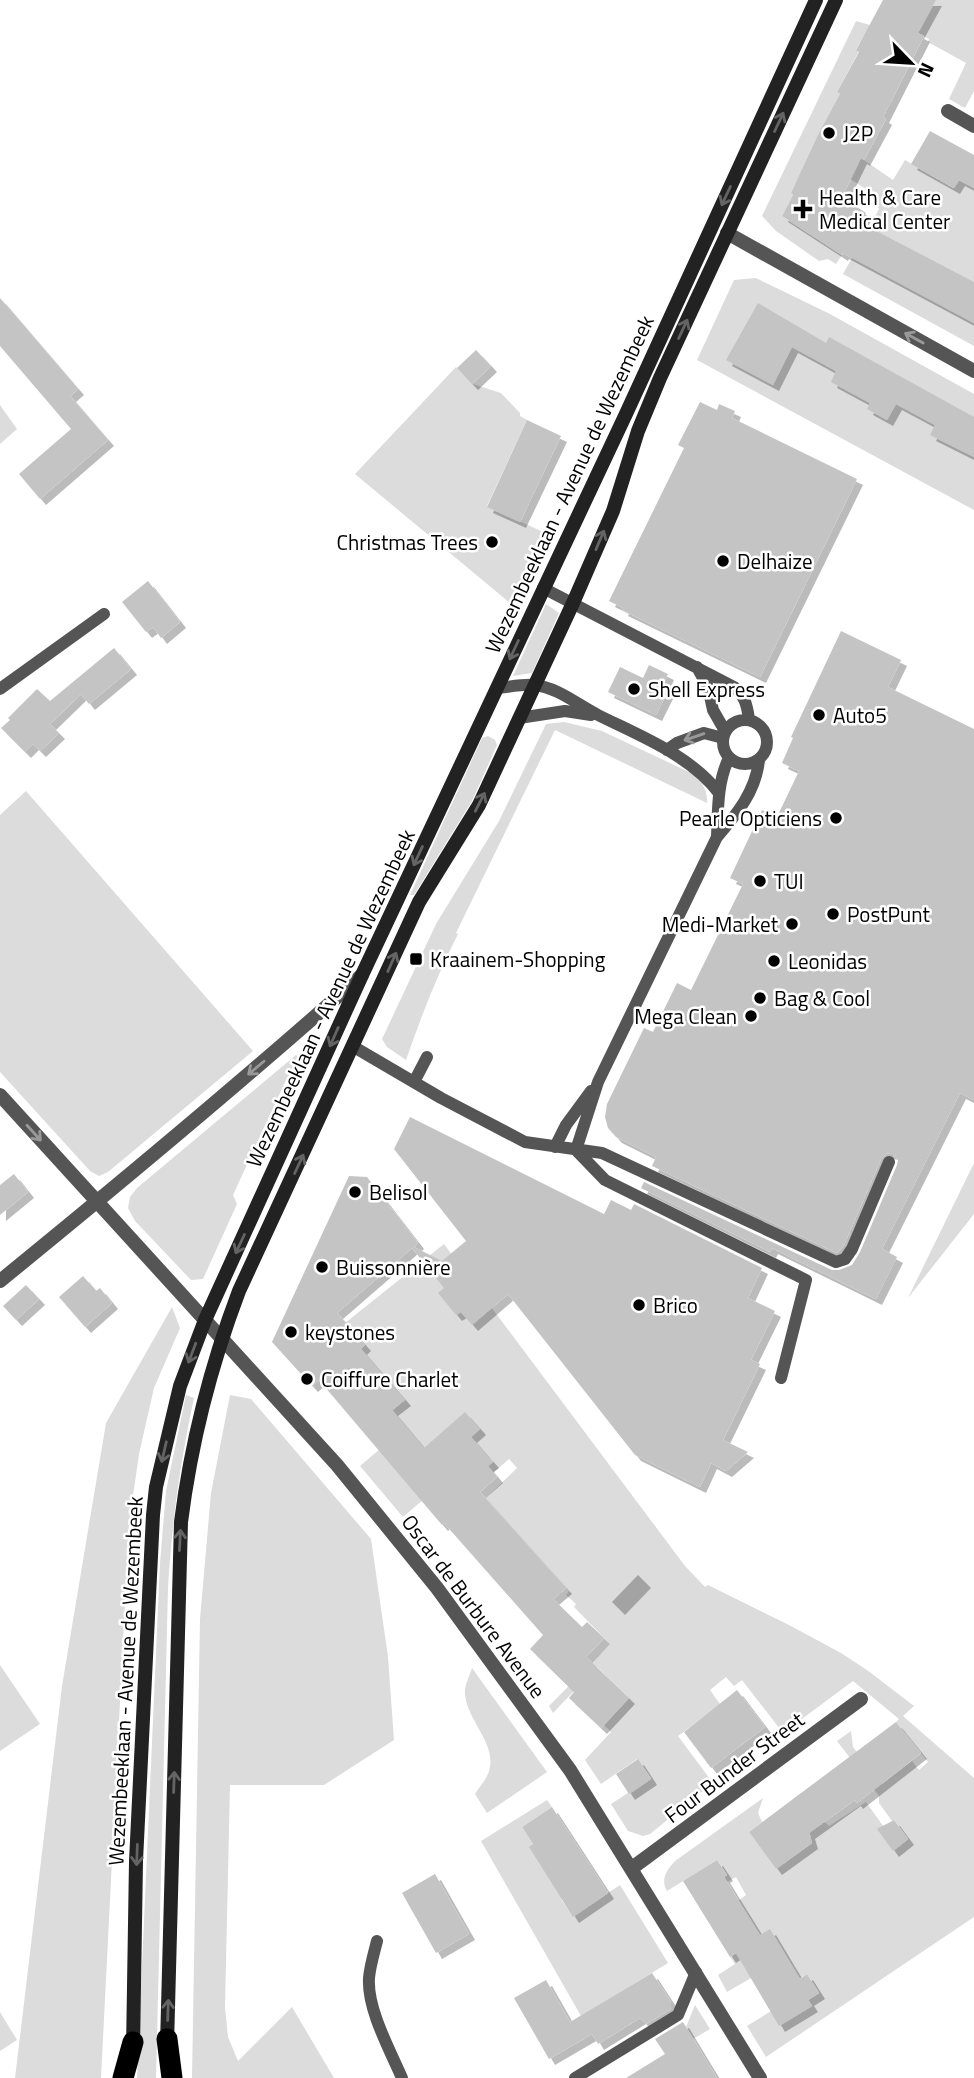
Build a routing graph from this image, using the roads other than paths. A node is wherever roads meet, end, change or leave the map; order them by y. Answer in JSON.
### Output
{"nodes":[{"id":1,"x":816,"y":0,"type":"edge"},
{"id":2,"x":836,"y":0,"type":"edge"},
{"id":3,"x":948,"y":111,"type":"dead end"},
{"id":4,"x":974,"y":126,"type":"edge"},
{"id":5,"x":727,"y":233,"type":"junction"},
{"id":6,"x":974,"y":371,"type":"edge"},
{"id":7,"x":543,"y":588,"type":"junction"},
{"id":8,"x":573,"y":603,"type":"junction"},
{"id":9,"x":104,"y":614,"type":"dead end"},
{"id":10,"x":697,"y":666,"type":"junction"},
{"id":11,"x":534,"y":685,"type":"junction"},
{"id":12,"x":497,"y":688,"type":"junction"},
{"id":13,"x":0,"y":689,"type":"edge"},
{"id":14,"x":599,"y":716,"type":"junction"},
{"id":15,"x":519,"y":718,"type":"junction"},
{"id":16,"x":749,"y":719,"type":"junction"},
{"id":17,"x":724,"y":734,"type":"junction"},
{"id":18,"x":667,"y":750,"type":"junction"},
{"id":19,"x":759,"y":760,"type":"junction"},
{"id":20,"x":727,"y":763,"type":"junction"},
{"id":21,"x":696,"y":768,"type":"junction"},
{"id":22,"x":719,"y":793,"type":"junction"},
{"id":23,"x":717,"y":837,"type":"junction"},
{"id":24,"x":362,"y":975,"type":"junction"},
{"id":25,"x":354,"y":1047,"type":"junction"},
{"id":26,"x":427,"y":1057,"type":"dead end"},
{"id":27,"x":414,"y":1082,"type":"junction"},
{"id":28,"x":598,"y":1082,"type":"junction"},
{"id":29,"x":0,"y":1095,"type":"edge"},
{"id":30,"x":555,"y":1147,"type":"junction"},
{"id":31,"x":576,"y":1150,"type":"junction"},
{"id":32,"x":889,"y":1162,"type":"dead end"},
{"id":33,"x":97,"y":1203,"type":"junction"},
{"id":34,"x":0,"y":1281,"type":"edge"},
{"id":35,"x":205,"y":1320,"type":"junction"},
{"id":36,"x":221,"y":1339,"type":"junction"},
{"id":37,"x":781,"y":1378,"type":"dead end"},
{"id":38,"x":861,"y":1699,"type":"dead end"},
{"id":39,"x":632,"y":1868,"type":"junction"},
{"id":40,"x":377,"y":1941,"type":"dead end"},
{"id":41,"x":696,"y":1972,"type":"junction"},
{"id":42,"x":167,"y":2039,"type":"junction"},
{"id":43,"x":133,"y":2042,"type":"junction"},
{"id":44,"x":123,"y":2078,"type":"edge"},
{"id":45,"x":132,"y":2078,"type":"edge"},
{"id":46,"x":164,"y":2078,"type":"edge"},
{"id":47,"x":172,"y":2078,"type":"edge"},
{"id":48,"x":402,"y":2078,"type":"edge"},
{"id":49,"x":575,"y":2078,"type":"edge"},
{"id":50,"x":760,"y":2078,"type":"edge"}],
"edges":[{"from":1,"to":7,"type":"main road","name":"Wezembeeklaan - Avenue de Wezembeek","one_way":true},
{"from":5,"to":2,"type":"main road","name":"Wezembeeklaan - Avenue de Wezembeek","one_way":true},
{"from":3,"to":4,"type":"street"},
{"from":6,"to":5,"type":"street","one_way":true},
{"from":8,"to":5,"type":"main road","name":"Wezembeeklaan - Avenue de Wezembeek","one_way":true},
{"from":7,"to":8,"type":"lane"},
{"from":7,"to":12,"type":"main road","name":"Wezembeeklaan - Avenue de Wezembeek","one_way":true},
{"from":8,"to":10,"type":"lane"},
{"from":8,"to":11,"type":"main road","name":"Wezembeeklaan - Avenue de Wezembeek"},
{"from":9,"to":13,"type":"lane"},
{"from":10,"to":16,"type":"lane"},
{"from":10,"to":17,"type":"lane"},
{"from":11,"to":12,"type":"lane"},
{"from":11,"to":14,"type":"lane"},
{"from":11,"to":15,"type":"main road","name":"Wezembeeklaan - Avenue de Wezembeek"},
{"from":12,"to":24,"type":"main road","name":"Wezembeeklaan - Avenue de Wezembeek","one_way":true},
{"from":14,"to":15,"type":"lane"},
{"from":14,"to":18,"type":"lane"},
{"from":25,"to":15,"type":"main road","name":"Wezembeeklaan - Avenue de Wezembeek","one_way":true},
{"from":16,"to":17,"type":"lane"},
{"from":16,"to":19,"type":"lane"},
{"from":17,"to":18,"type":"lane","one_way":true},
{"from":17,"to":20,"type":"lane"},
{"from":18,"to":21,"type":"lane"},
{"from":19,"to":20,"type":"lane"},
{"from":19,"to":23,"type":"lane"},
{"from":20,"to":21,"type":"lane"},
{"from":20,"to":22,"type":"lane"},
{"from":21,"to":22,"type":"lane"},
{"from":22,"to":23,"type":"lane"},
{"from":23,"to":28,"type":"lane"},
{"from":24,"to":33,"type":"street","one_way":true},
{"from":24,"to":35,"type":"main road","name":"Wezembeeklaan - Avenue de Wezembeek","one_way":true},
{"from":25,"to":27,"type":"lane"},
{"from":36,"to":25,"type":"main road","name":"Wezembeeklaan - Avenue de Wezembeek","one_way":true},
{"from":26,"to":27,"type":"lane"},
{"from":27,"to":30,"type":"lane"},
{"from":28,"to":30,"type":"lane"},
{"from":28,"to":31,"type":"lane"},
{"from":29,"to":33,"type":"street","name":"Oscar de Burbure Avenue","one_way":true},
{"from":30,"to":31,"type":"lane"},
{"from":31,"to":32,"type":"lane"},
{"from":31,"to":37,"type":"lane"},
{"from":33,"to":34,"type":"street"},
{"from":33,"to":35,"type":"street","name":"Oscar de Burbure Avenue"},
{"from":35,"to":36,"type":"street","name":"Oscar de Burbure Avenue"},
{"from":35,"to":43,"type":"main road","name":"Wezembeeklaan - Avenue de Wezembeek","one_way":true},
{"from":36,"to":39,"type":"street","name":"Oscar de Burbure Avenue"},
{"from":42,"to":36,"type":"main road","name":"Wezembeeklaan - Avenue de Wezembeek","one_way":true},
{"from":38,"to":39,"type":"street","name":"Four Bunder Street"},
{"from":39,"to":41,"type":"street","name":"Oscar de Burbure Avenue"},
{"from":40,"to":48,"type":"lane"},
{"from":41,"to":49,"type":"lane"},
{"from":41,"to":50,"type":"street","name":"Oscar de Burbure Avenue"},
{"from":42,"to":46,"type":"main road","name":"Wezembeeklaan - Avenue de Wezembeek"},
{"from":42,"to":47,"type":"highway"},
{"from":43,"to":44,"type":"highway"},
{"from":43,"to":45,"type":"main road","name":"Wezembeeklaan - Avenue de Wezembeek"}]}
